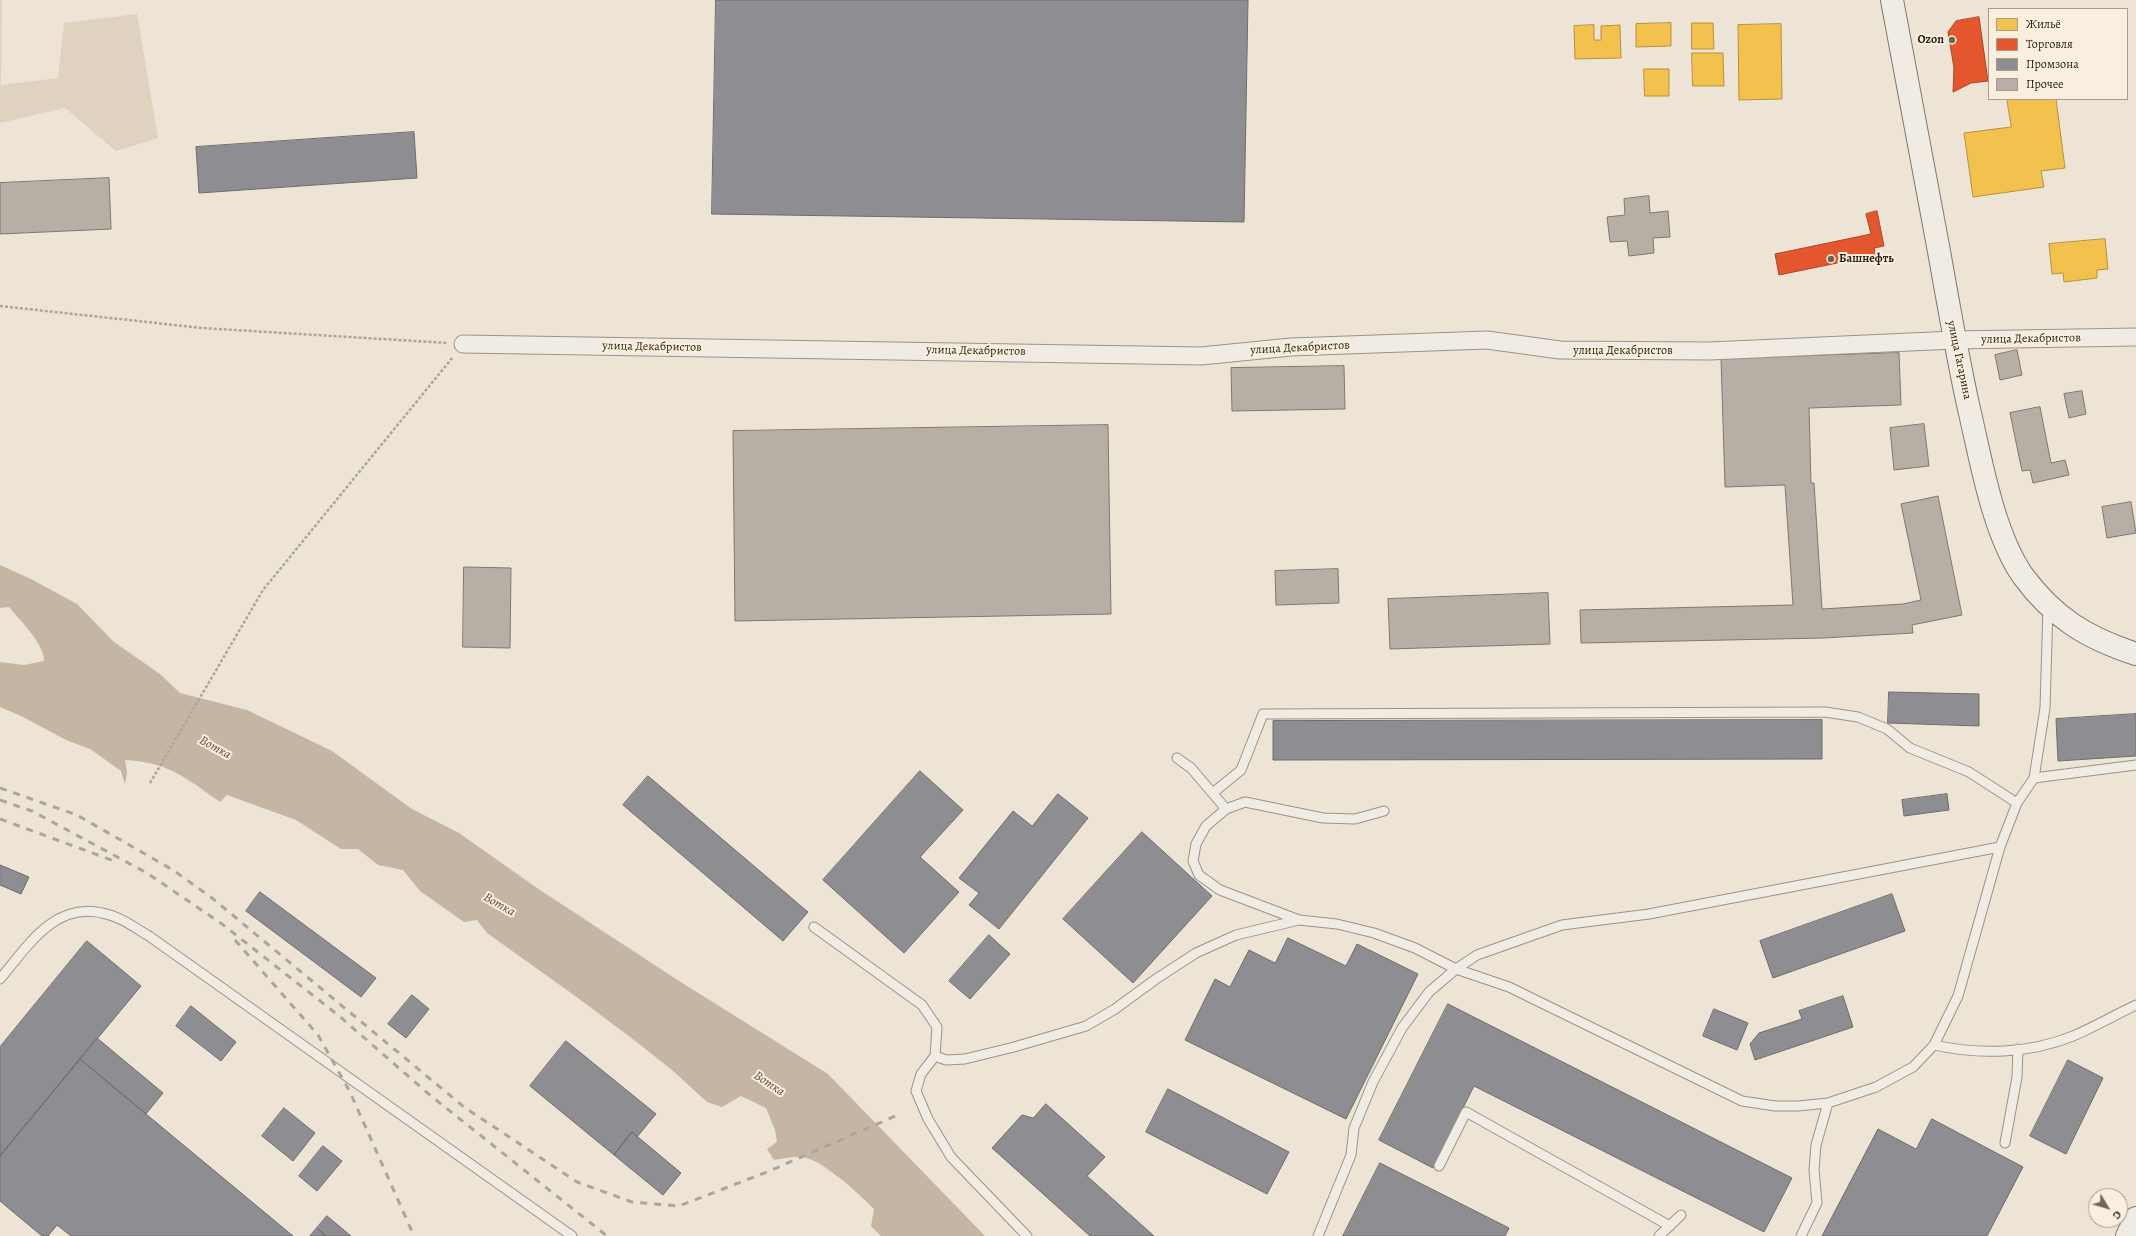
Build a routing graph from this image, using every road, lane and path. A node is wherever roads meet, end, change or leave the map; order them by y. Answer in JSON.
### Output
{"nodes":[{"id":1,"x":1892,"y":0,"type":"edge"},
{"id":2,"x":0,"y":306,"type":"edge"},
{"id":3,"x":2136,"y":337,"type":"edge"},
{"id":4,"x":1954,"y":340,"type":"junction"},
{"id":5,"x":463,"y":344,"type":"junction"},
{"id":6,"x":2048,"y":607,"type":"junction"},
{"id":7,"x":2136,"y":654,"type":"edge"},
{"id":8,"x":1177,"y":758,"type":"dead end"},
{"id":9,"x":2136,"y":765,"type":"edge"},
{"id":10,"x":2034,"y":778,"type":"junction"},
{"id":11,"x":150,"y":783,"type":"dead end"},
{"id":12,"x":1214,"y":792,"type":"junction"},
{"id":13,"x":2018,"y":802,"type":"junction"},
{"id":14,"x":1226,"y":809,"type":"junction"},
{"id":15,"x":1384,"y":811,"type":"dead end"},
{"id":16,"x":2000,"y":847,"type":"junction"},
{"id":17,"x":1299,"y":920,"type":"junction"},
{"id":18,"x":814,"y":927,"type":"dead end"},
{"id":19,"x":1456,"y":969,"type":"junction"},
{"id":20,"x":0,"y":979,"type":"edge"},
{"id":21,"x":2136,"y":1005,"type":"edge"},
{"id":22,"x":1934,"y":1045,"type":"junction"},
{"id":23,"x":2018,"y":1049,"type":"junction"},
{"id":24,"x":935,"y":1056,"type":"junction"},
{"id":25,"x":1828,"y":1103,"type":"junction"},
{"id":26,"x":2005,"y":1143,"type":"dead end"},
{"id":27,"x":1439,"y":1166,"type":"dead end"},
{"id":28,"x":1681,"y":1215,"type":"dead end"},
{"id":29,"x":2136,"y":1218,"type":"edge"},
{"id":30,"x":1670,"y":1226,"type":"junction"},
{"id":31,"x":572,"y":1236,"type":"edge"},
{"id":32,"x":1027,"y":1236,"type":"edge"},
{"id":33,"x":1318,"y":1236,"type":"edge"},
{"id":34,"x":1659,"y":1236,"type":"edge"},
{"id":35,"x":1801,"y":1236,"type":"edge"},
{"id":36,"x":2127,"y":1236,"type":"edge"}],
"edges":[{"from":1,"to":4,"type":"main road","name":"улица Гагарина"},
{"from":2,"to":5,"type":"path"},
{"from":3,"to":4,"type":"street","name":"улица Декабристов"},
{"from":4,"to":5,"type":"street","name":"улица Декабристов"},
{"from":4,"to":6,"type":"main road","name":"улица Гагарина"},
{"from":5,"to":11,"type":"path"},
{"from":6,"to":7,"type":"main road","name":"улица Гагарина"},
{"from":6,"to":10,"type":"lane"},
{"from":8,"to":12,"type":"lane"},
{"from":9,"to":10,"type":"lane"},
{"from":10,"to":13,"type":"lane"},
{"from":12,"to":13,"type":"lane"},
{"from":12,"to":14,"type":"lane"},
{"from":13,"to":16,"type":"lane"},
{"from":14,"to":15,"type":"lane"},
{"from":14,"to":17,"type":"lane"},
{"from":16,"to":19,"type":"lane"},
{"from":16,"to":22,"type":"lane"},
{"from":17,"to":19,"type":"lane"},
{"from":17,"to":24,"type":"lane"},
{"from":18,"to":24,"type":"lane"},
{"from":19,"to":25,"type":"lane"},
{"from":19,"to":33,"type":"lane"},
{"from":20,"to":31,"type":"lane"},
{"from":21,"to":23,"type":"lane"},
{"from":22,"to":23,"type":"lane"},
{"from":22,"to":25,"type":"lane"},
{"from":23,"to":26,"type":"lane"},
{"from":24,"to":32,"type":"lane"},
{"from":25,"to":35,"type":"lane"},
{"from":27,"to":30,"type":"lane"},
{"from":28,"to":30,"type":"lane"},
{"from":29,"to":36,"type":"main road"},
{"from":30,"to":34,"type":"lane"}]}
